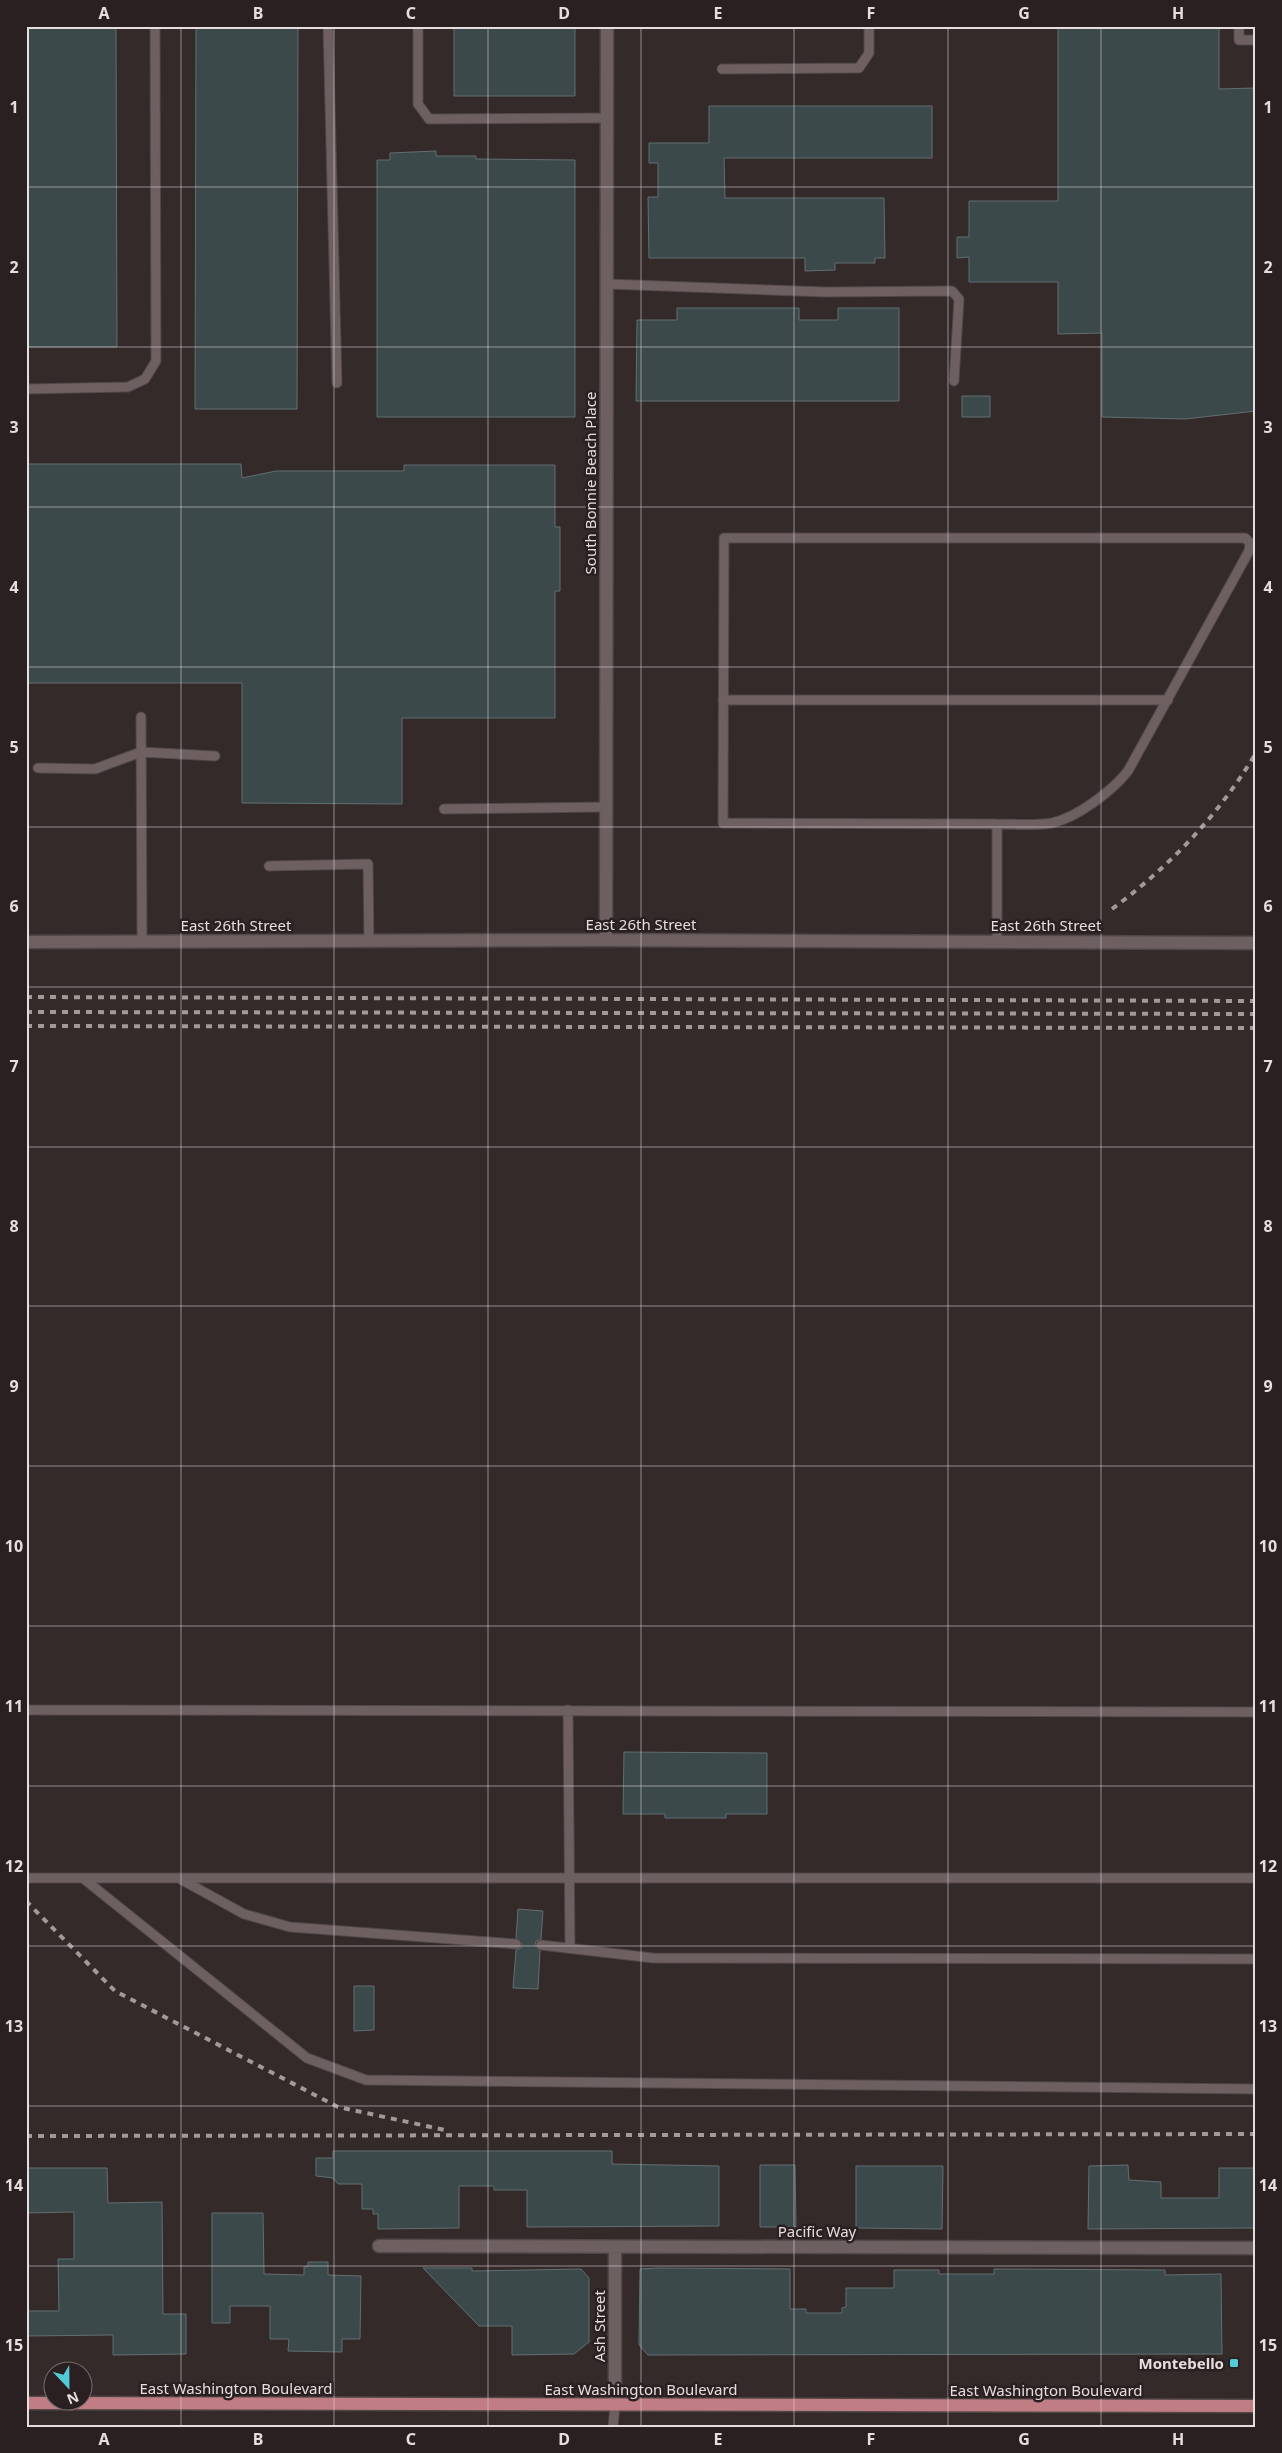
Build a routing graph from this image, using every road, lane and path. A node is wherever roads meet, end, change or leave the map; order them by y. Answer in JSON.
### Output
{"nodes":[{"id":1,"x":155,"y":26,"type":"edge"},
{"id":2,"x":328,"y":26,"type":"edge"},
{"id":3,"x":418,"y":26,"type":"edge"},
{"id":4,"x":608,"y":26,"type":"edge"},
{"id":5,"x":869,"y":26,"type":"edge"},
{"id":6,"x":1239,"y":26,"type":"edge"},
{"id":7,"x":1256,"y":40,"type":"edge"},
{"id":8,"x":722,"y":70,"type":"dead end"},
{"id":9,"x":607,"y":118,"type":"junction"},
{"id":10,"x":607,"y":284,"type":"junction"},
{"id":11,"x":954,"y":381,"type":"dead end"},
{"id":12,"x":337,"y":383,"type":"dead end"},
{"id":13,"x":26,"y":389,"type":"edge"},
{"id":14,"x":723,"y":700,"type":"junction"},
{"id":15,"x":1168,"y":700,"type":"junction"},
{"id":16,"x":142,"y":717,"type":"dead end"},
{"id":17,"x":141,"y":752,"type":"junction"},
{"id":18,"x":215,"y":756,"type":"dead end"},
{"id":19,"x":38,"y":768,"type":"dead end"},
{"id":20,"x":606,"y":807,"type":"junction"},
{"id":21,"x":444,"y":809,"type":"dead end"},
{"id":22,"x":997,"y":824,"type":"junction"},
{"id":23,"x":269,"y":866,"type":"dead end"},
{"id":24,"x":606,"y":940,"type":"junction"},
{"id":25,"x":142,"y":941,"type":"junction"},
{"id":26,"x":369,"y":941,"type":"junction"},
{"id":27,"x":997,"y":941,"type":"junction"},
{"id":28,"x":26,"y":942,"type":"edge"},
{"id":29,"x":1256,"y":942,"type":"edge"},
{"id":30,"x":26,"y":1710,"type":"edge"},
{"id":31,"x":568,"y":1710,"type":"junction"},
{"id":32,"x":1256,"y":1712,"type":"edge"},
{"id":33,"x":26,"y":1878,"type":"edge"},
{"id":34,"x":569,"y":1878,"type":"junction"},
{"id":35,"x":1256,"y":1878,"type":"edge"},
{"id":36,"x":84,"y":1879,"type":"junction"},
{"id":37,"x":179,"y":1879,"type":"junction"},
{"id":38,"x":516,"y":1944,"type":"dead end"},
{"id":39,"x":541,"y":1945,"type":"dead end"},
{"id":40,"x":570,"y":1948,"type":"junction"},
{"id":41,"x":1256,"y":1960,"type":"edge"},
{"id":42,"x":1256,"y":2089,"type":"edge"},
{"id":43,"x":379,"y":2246,"type":"dead end"},
{"id":44,"x":615,"y":2247,"type":"junction"},
{"id":45,"x":1256,"y":2248,"type":"edge"},
{"id":46,"x":26,"y":2403,"type":"edge"},
{"id":47,"x":615,"y":2406,"type":"junction"},
{"id":48,"x":1256,"y":2406,"type":"edge"},
{"id":49,"x":613,"y":2427,"type":"edge"}],
"edges":[{"from":1,"to":13,"type":"lane"},
{"from":2,"to":12,"type":"lane"},
{"from":3,"to":9,"type":"lane"},
{"from":4,"to":9,"type":"street","name":"South Bonnie Beach Place"},
{"from":5,"to":8,"type":"lane"},
{"from":6,"to":7,"type":"lane"},
{"from":9,"to":10,"type":"street","name":"South Bonnie Beach Place"},
{"from":10,"to":11,"type":"lane"},
{"from":10,"to":20,"type":"street","name":"South Bonnie Beach Place"},
{"from":14,"to":15,"type":"lane"},
{"from":14,"to":15,"type":"lane"},
{"from":14,"to":22,"type":"lane"},
{"from":15,"to":22,"type":"lane"},
{"from":16,"to":17,"type":"lane"},
{"from":17,"to":18,"type":"lane"},
{"from":17,"to":19,"type":"lane"},
{"from":17,"to":25,"type":"lane"},
{"from":20,"to":21,"type":"lane"},
{"from":20,"to":24,"type":"street","name":"South Bonnie Beach Place"},
{"from":22,"to":27,"type":"lane"},
{"from":23,"to":26,"type":"lane"},
{"from":24,"to":26,"type":"street","name":"East 26th Street"},
{"from":24,"to":27,"type":"street","name":"East 26th Street"},
{"from":25,"to":26,"type":"street","name":"East 26th Street"},
{"from":25,"to":28,"type":"street","name":"East 26th Street"},
{"from":27,"to":29,"type":"street","name":"East 26th Street"},
{"from":30,"to":31,"type":"lane"},
{"from":31,"to":32,"type":"lane"},
{"from":31,"to":34,"type":"lane"},
{"from":33,"to":36,"type":"lane"},
{"from":34,"to":35,"type":"lane"},
{"from":34,"to":37,"type":"lane"},
{"from":34,"to":40,"type":"lane"},
{"from":36,"to":37,"type":"lane"},
{"from":36,"to":42,"type":"lane"},
{"from":37,"to":38,"type":"lane"},
{"from":39,"to":40,"type":"lane"},
{"from":40,"to":41,"type":"lane"},
{"from":43,"to":44,"type":"street","name":"Pacific Way"},
{"from":44,"to":45,"type":"street","name":"Pacific Way"},
{"from":44,"to":47,"type":"street","name":"Ash Street"},
{"from":46,"to":47,"type":"main road","name":"East Washington Boulevard"},
{"from":47,"to":48,"type":"main road","name":"East Washington Boulevard"},
{"from":47,"to":49,"type":"lane"}]}
